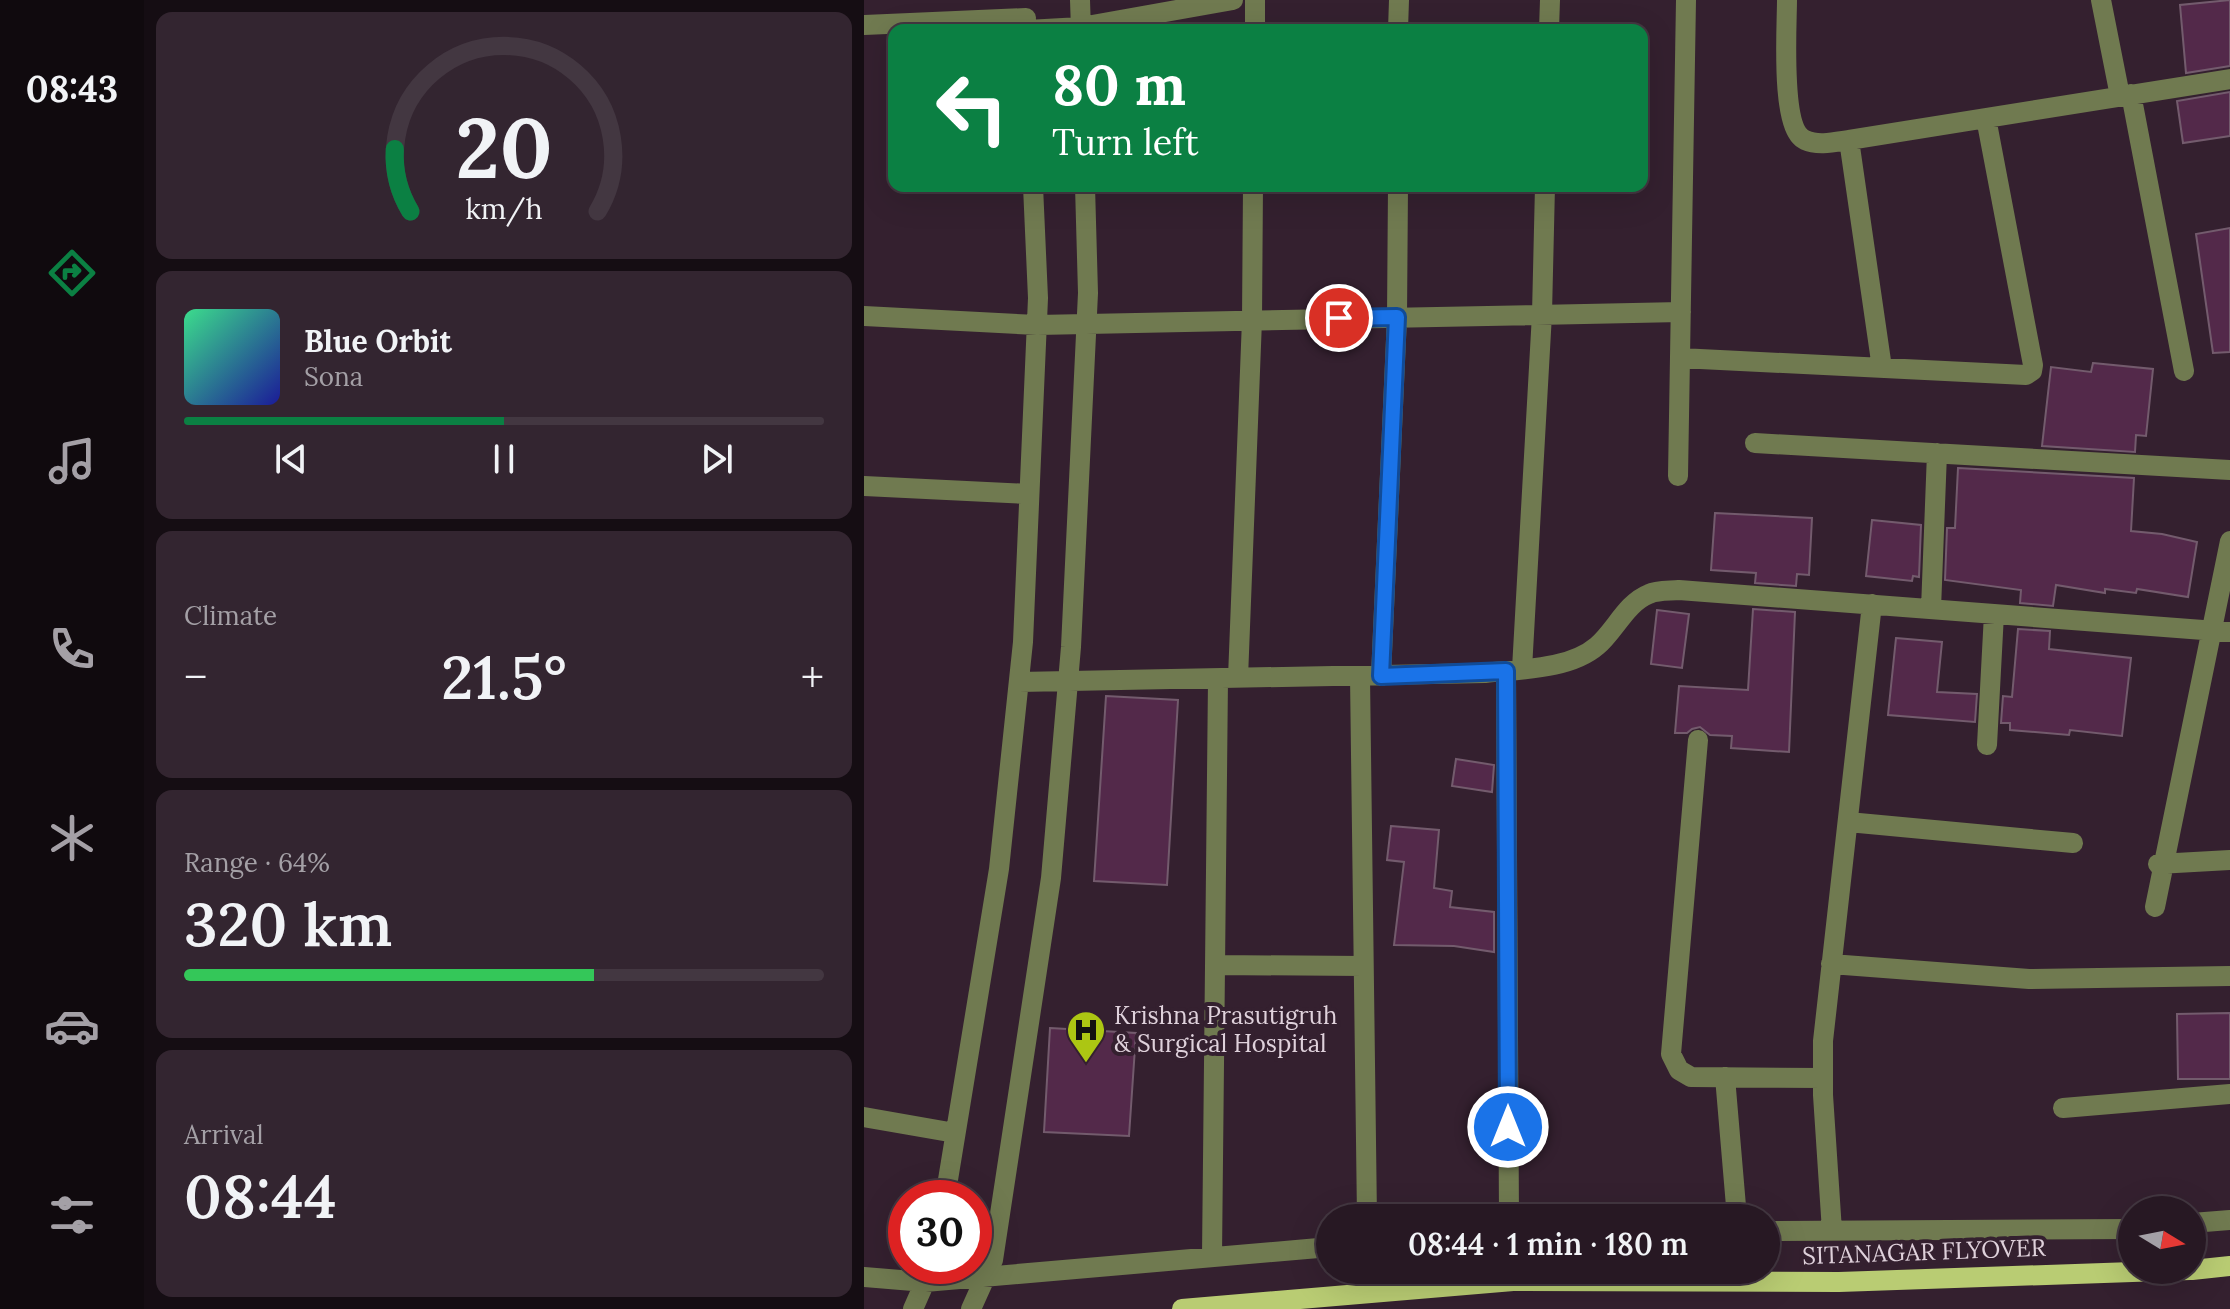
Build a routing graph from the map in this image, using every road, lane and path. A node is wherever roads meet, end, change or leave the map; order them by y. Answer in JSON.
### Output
{"nodes":[{"id":1,"x":1080,"y":0,"type":"edge"},
{"id":2,"x":1233,"y":0,"type":"edge"},
{"id":3,"x":1255,"y":0,"type":"edge"},
{"id":4,"x":1399,"y":0,"type":"edge"},
{"id":5,"x":1550,"y":0,"type":"edge"},
{"id":6,"x":1686,"y":0,"type":"edge"},
{"id":7,"x":1787,"y":0,"type":"edge"},
{"id":8,"x":2101,"y":0,"type":"edge"},
{"id":9,"x":1026,"y":19,"type":"edge"},
{"id":10,"x":888,"y":24,"type":"edge"},
{"id":11,"x":891,"y":24,"type":"edge"},
{"id":12,"x":1057,"y":24,"type":"edge"},
{"id":13,"x":1081,"y":24,"type":"edge"},
{"id":14,"x":1103,"y":24,"type":"edge"},
{"id":15,"x":1255,"y":24,"type":"edge"},
{"id":16,"x":1398,"y":24,"type":"edge"},
{"id":17,"x":1549,"y":24,"type":"edge"},
{"id":18,"x":864,"y":25,"type":"edge"},
{"id":19,"x":2230,"y":79,"type":"edge"},
{"id":20,"x":2125,"y":95,"type":"junction"},
{"id":21,"x":1986,"y":118,"type":"junction"},
{"id":22,"x":1849,"y":140,"type":"junction"},
{"id":23,"x":1033,"y":192,"type":"edge"},
{"id":24,"x":1085,"y":192,"type":"edge"},
{"id":25,"x":1253,"y":192,"type":"edge"},
{"id":26,"x":1398,"y":192,"type":"edge"},
{"id":27,"x":1545,"y":192,"type":"edge"},
{"id":28,"x":1681,"y":312,"type":"junction"},
{"id":29,"x":1542,"y":314,"type":"junction"},
{"id":30,"x":864,"y":316,"type":"edge"},
{"id":31,"x":1397,"y":317,"type":"junction"},
{"id":32,"x":1252,"y":320,"type":"junction"},
{"id":33,"x":1087,"y":323,"type":"junction"},
{"id":34,"x":1037,"y":325,"type":"junction"},
{"id":35,"x":1680,"y":358,"type":"junction"},
{"id":36,"x":1882,"y":368,"type":"junction"},
{"id":37,"x":2184,"y":371,"type":"dead end"},
{"id":38,"x":1755,"y":443,"type":"dead end"},
{"id":39,"x":1937,"y":453,"type":"junction"},
{"id":40,"x":2230,"y":470,"type":"edge"},
{"id":41,"x":1678,"y":476,"type":"dead end"},
{"id":42,"x":864,"y":486,"type":"edge"},
{"id":43,"x":1029,"y":494,"type":"junction"},
{"id":44,"x":2230,"y":541,"type":"edge"},
{"id":45,"x":1872,"y":604,"type":"junction"},
{"id":46,"x":1931,"y":609,"type":"junction"},
{"id":47,"x":1994,"y":614,"type":"junction"},
{"id":48,"x":2230,"y":632,"type":"edge"},
{"id":49,"x":1514,"y":670,"type":"junction"},
{"id":50,"x":1360,"y":676,"type":"junction"},
{"id":51,"x":1381,"y":676,"type":"junction"},
{"id":52,"x":1228,"y":678,"type":"junction"},
{"id":53,"x":1019,"y":682,"type":"junction"},
{"id":54,"x":1068,"y":682,"type":"junction"},
{"id":55,"x":1698,"y":740,"type":"dead end"},
{"id":56,"x":1987,"y":745,"type":"dead end"},
{"id":57,"x":1848,"y":822,"type":"junction"},
{"id":58,"x":2073,"y":843,"type":"dead end"},
{"id":59,"x":2230,"y":860,"type":"edge"},
{"id":60,"x":2158,"y":864,"type":"dead end"},
{"id":61,"x":2155,"y":907,"type":"dead end"},
{"id":62,"x":1831,"y":964,"type":"junction"},
{"id":63,"x":1215,"y":965,"type":"junction"},
{"id":64,"x":1363,"y":966,"type":"junction"},
{"id":65,"x":2230,"y":976,"type":"edge"},
{"id":66,"x":1725,"y":1077,"type":"junction"},
{"id":67,"x":1823,"y":1078,"type":"junction"},
{"id":68,"x":2230,"y":1094,"type":"edge"},
{"id":69,"x":2063,"y":1108,"type":"dead end"},
{"id":70,"x":864,"y":1117,"type":"edge"},
{"id":71,"x":955,"y":1133,"type":"junction"},
{"id":72,"x":948,"y":1180,"type":"edge"},
{"id":73,"x":1367,"y":1204,"type":"edge"},
{"id":74,"x":1509,"y":1204,"type":"edge"},
{"id":75,"x":1736,"y":1204,"type":"edge"},
{"id":76,"x":2230,"y":1220,"type":"edge"},
{"id":77,"x":2206,"y":1222,"type":"edge"},
{"id":78,"x":2118,"y":1229,"type":"edge"},
{"id":79,"x":1780,"y":1231,"type":"edge"},
{"id":80,"x":1832,"y":1231,"type":"junction"},
{"id":81,"x":1316,"y":1248,"type":"edge"},
{"id":82,"x":1212,"y":1256,"type":"junction"},
{"id":83,"x":992,"y":1262,"type":"edge"},
{"id":84,"x":2230,"y":1266,"type":"edge"},
{"id":85,"x":2206,"y":1268,"type":"edge"},
{"id":86,"x":2118,"y":1272,"type":"edge"},
{"id":87,"x":888,"y":1276,"type":"edge"},
{"id":88,"x":864,"y":1277,"type":"edge"},
{"id":89,"x":992,"y":1277,"type":"edge"},
{"id":90,"x":924,"y":1284,"type":"edge"},
{"id":91,"x":982,"y":1284,"type":"edge"},
{"id":92,"x":913,"y":1309,"type":"edge"},
{"id":93,"x":971,"y":1309,"type":"edge"},
{"id":94,"x":1182,"y":1309,"type":"edge"}],
"edges":[{"from":1,"to":13,"type":"street"},
{"from":2,"to":14,"type":"street"},
{"from":3,"to":15,"type":"street"},
{"from":4,"to":16,"type":"street"},
{"from":5,"to":17,"type":"street"},
{"from":6,"to":28,"type":"street"},
{"from":7,"to":22,"type":"street"},
{"from":8,"to":20,"type":"street"},
{"from":9,"to":11,"type":"street"},
{"from":9,"to":12,"type":"street"},
{"from":10,"to":18,"type":"street"},
{"from":19,"to":20,"type":"street"},
{"from":20,"to":21,"type":"street"},
{"from":20,"to":37,"type":"street"},
{"from":21,"to":22,"type":"street"},
{"from":21,"to":36,"type":"street"},
{"from":22,"to":36,"type":"street"},
{"from":23,"to":34,"type":"street"},
{"from":24,"to":33,"type":"street"},
{"from":25,"to":32,"type":"street"},
{"from":26,"to":31,"type":"street"},
{"from":27,"to":29,"type":"street"},
{"from":28,"to":29,"type":"street"},
{"from":28,"to":35,"type":"street"},
{"from":29,"to":31,"type":"street"},
{"from":29,"to":49,"type":"street"},
{"from":30,"to":34,"type":"street"},
{"from":31,"to":32,"type":"street"},
{"from":31,"to":51,"type":"street"},
{"from":32,"to":33,"type":"street"},
{"from":32,"to":52,"type":"street"},
{"from":33,"to":34,"type":"street"},
{"from":33,"to":54,"type":"street"},
{"from":34,"to":43,"type":"street"},
{"from":35,"to":36,"type":"street"},
{"from":35,"to":41,"type":"street"},
{"from":38,"to":39,"type":"street"},
{"from":39,"to":40,"type":"street"},
{"from":39,"to":46,"type":"street"},
{"from":42,"to":43,"type":"street"},
{"from":43,"to":53,"type":"street"},
{"from":44,"to":61,"type":"street"},
{"from":45,"to":46,"type":"street"},
{"from":45,"to":49,"type":"street"},
{"from":45,"to":57,"type":"street"},
{"from":46,"to":47,"type":"street"},
{"from":47,"to":48,"type":"street"},
{"from":47,"to":56,"type":"street"},
{"from":49,"to":51,"type":"street"},
{"from":49,"to":74,"type":"street"},
{"from":50,"to":51,"type":"street"},
{"from":50,"to":52,"type":"street"},
{"from":50,"to":64,"type":"street"},
{"from":52,"to":54,"type":"street"},
{"from":52,"to":63,"type":"street"},
{"from":53,"to":54,"type":"street"},
{"from":53,"to":71,"type":"street"},
{"from":54,"to":83,"type":"street"},
{"from":55,"to":66,"type":"street"},
{"from":57,"to":58,"type":"street"},
{"from":57,"to":62,"type":"street"},
{"from":59,"to":60,"type":"street"},
{"from":62,"to":65,"type":"street"},
{"from":62,"to":67,"type":"street"},
{"from":63,"to":64,"type":"street"},
{"from":63,"to":82,"type":"street"},
{"from":64,"to":73,"type":"street"},
{"from":66,"to":67,"type":"street"},
{"from":66,"to":75,"type":"street"},
{"from":67,"to":80,"type":"street"},
{"from":68,"to":69,"type":"street"},
{"from":70,"to":71,"type":"street"},
{"from":71,"to":72,"type":"street"},
{"from":76,"to":77,"type":"street"},
{"from":78,"to":80,"type":"street"},
{"from":79,"to":80,"type":"street"},
{"from":81,"to":82,"type":"street"},
{"from":82,"to":89,"type":"street"},
{"from":84,"to":85,"type":"main road","name":"SITANAGAR FLYOVER"},
{"from":86,"to":94,"type":"main road","name":"SITANAGAR FLYOVER"},
{"from":87,"to":88,"type":"street"},
{"from":90,"to":92,"type":"street"},
{"from":91,"to":93,"type":"street"}]}
